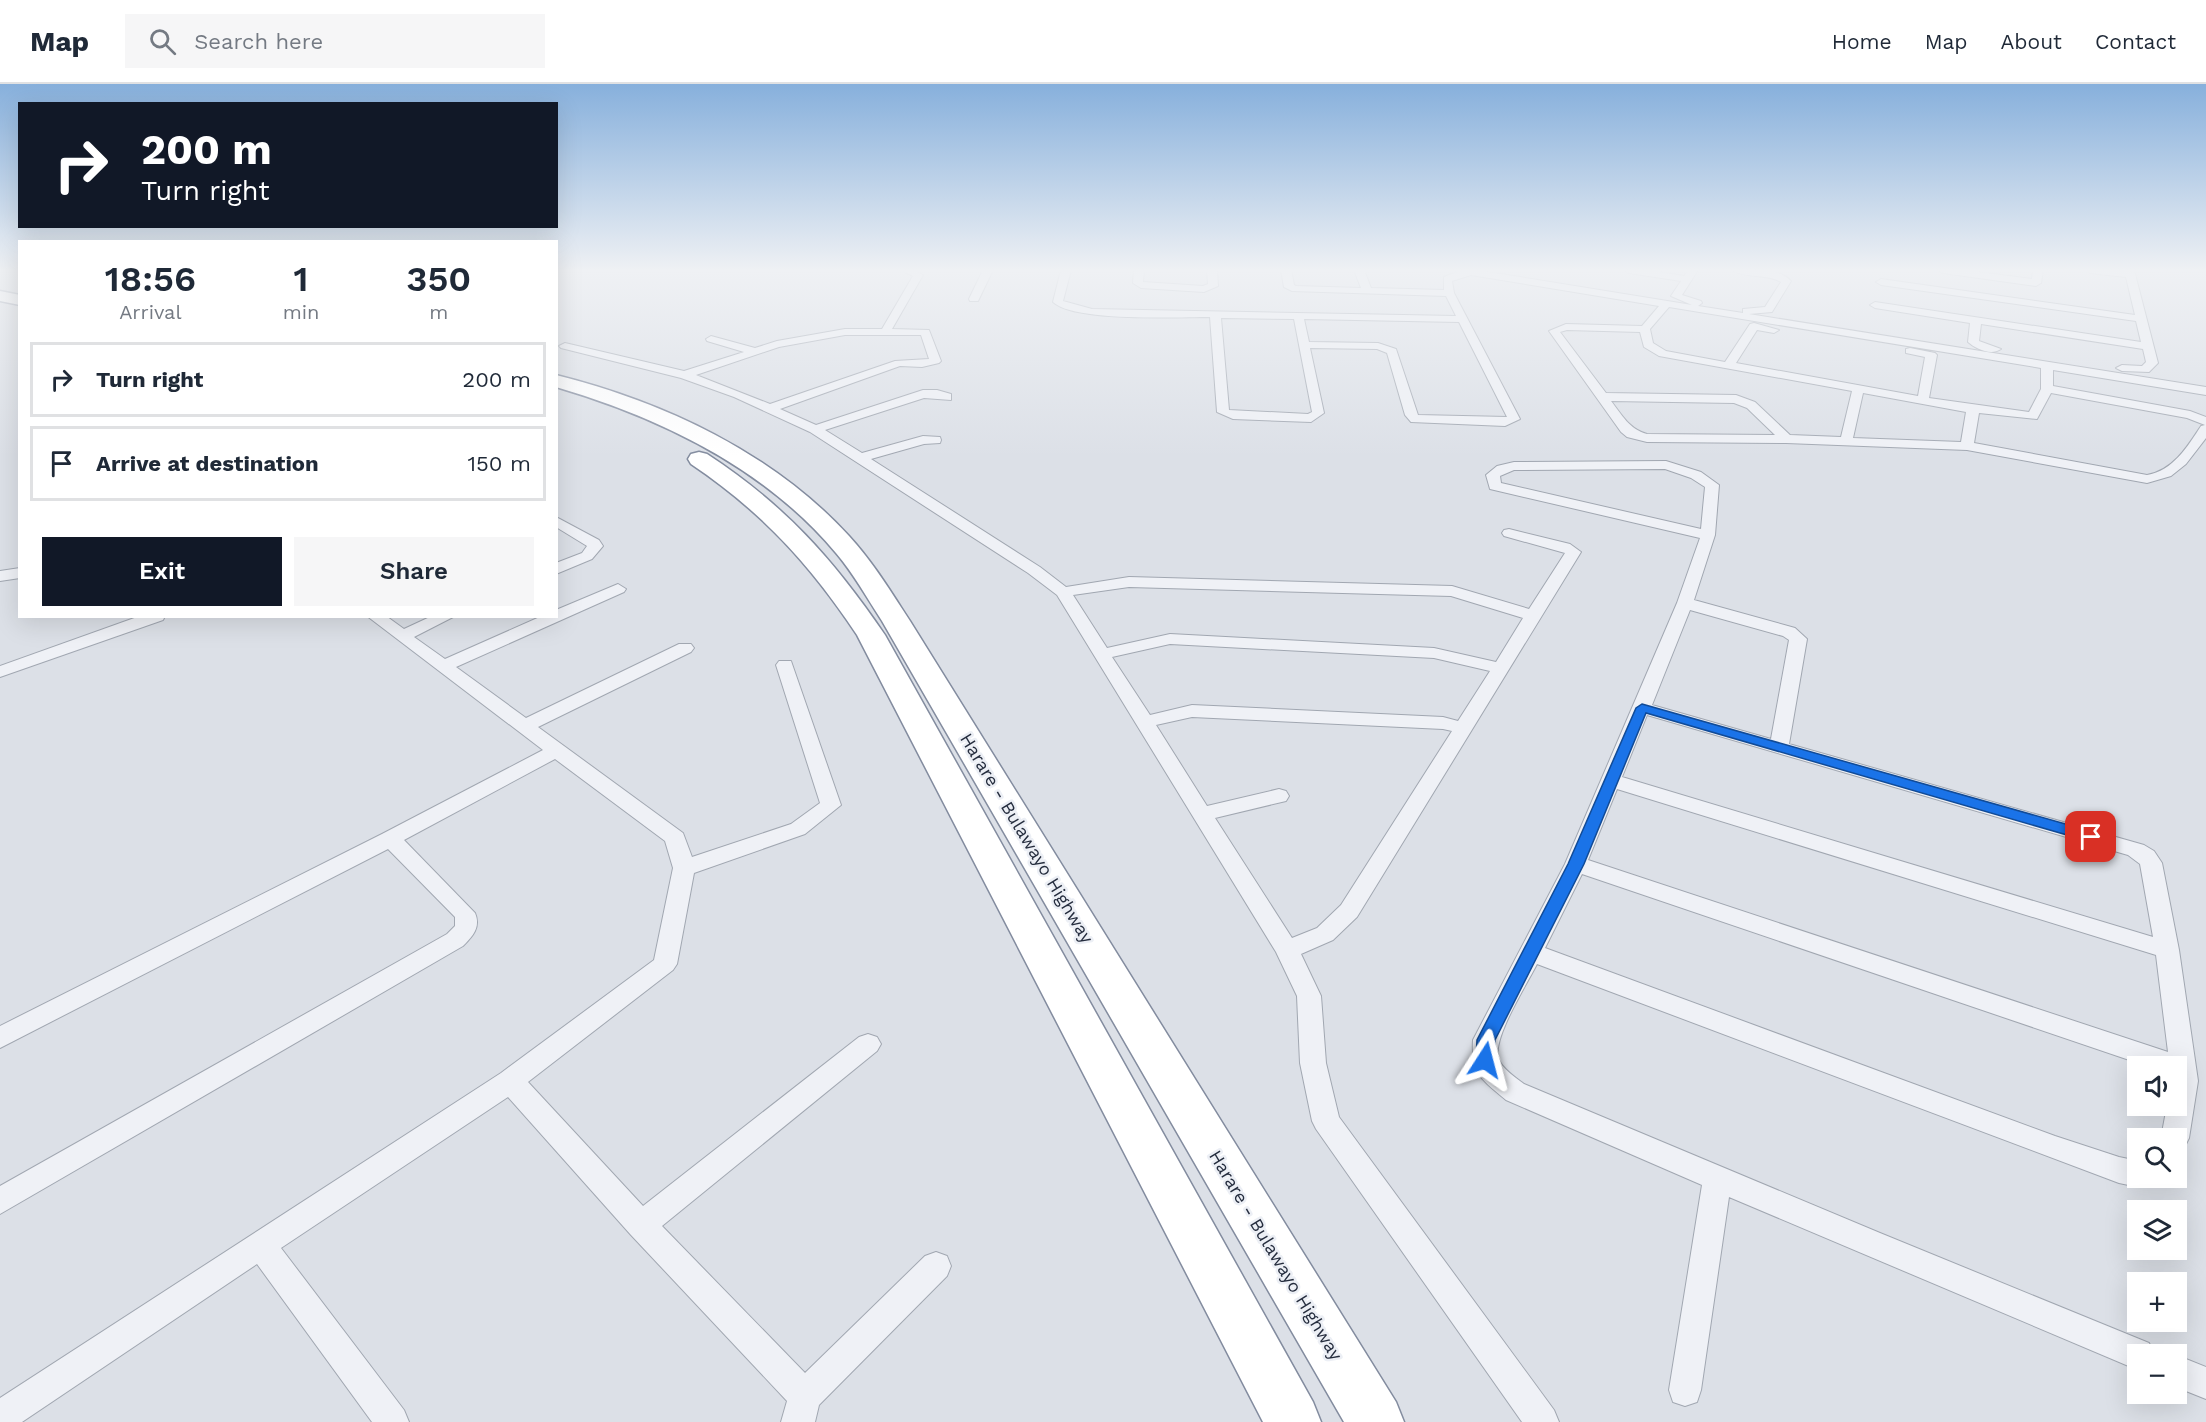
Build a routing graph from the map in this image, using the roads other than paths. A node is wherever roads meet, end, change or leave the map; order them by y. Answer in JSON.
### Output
{"nodes":[{"id":1,"x":843,"y":332,"type":"edge"},
{"id":2,"x":924,"y":332,"type":"edge"},
{"id":3,"x":1217,"y":332,"type":"edge"},
{"id":4,"x":1301,"y":332,"type":"edge"},
{"id":5,"x":1467,"y":332,"type":"edge"},
{"id":6,"x":1555,"y":332,"type":"edge"},
{"id":7,"x":1645,"y":332,"type":"edge"},
{"id":8,"x":1750,"y":332,"type":"edge"},
{"id":9,"x":1793,"y":332,"type":"edge"},
{"id":10,"x":1842,"y":332,"type":"edge"},
{"id":11,"x":1865,"y":332,"type":"edge"},
{"id":12,"x":1974,"y":332,"type":"edge"},
{"id":13,"x":2058,"y":332,"type":"edge"},
{"id":14,"x":2144,"y":332,"type":"edge"},
{"id":15,"x":1864,"y":336,"type":"junction"},
{"id":16,"x":711,"y":339,"type":"dead end"},
{"id":17,"x":1304,"y":345,"type":"junction"},
{"id":18,"x":565,"y":346,"type":"dead end"},
{"id":19,"x":2147,"y":346,"type":"junction"},
{"id":20,"x":754,"y":351,"type":"junction"},
{"id":21,"x":1729,"y":365,"type":"junction"},
{"id":22,"x":2047,"y":365,"type":"junction"},
{"id":23,"x":686,"y":375,"type":"junction"},
{"id":24,"x":558,"y":382,"type":"edge"},
{"id":25,"x":2047,"y":388,"type":"junction"},
{"id":26,"x":1858,"y":389,"type":"junction"},
{"id":27,"x":2206,"y":391,"type":"edge"},
{"id":28,"x":558,"y":398,"type":"edge"},
{"id":29,"x":947,"y":398,"type":"dead end"},
{"id":30,"x":1602,"y":398,"type":"junction"},
{"id":31,"x":1923,"y":399,"type":"junction"},
{"id":32,"x":770,"y":408,"type":"junction"},
{"id":33,"x":1973,"y":409,"type":"junction"},
{"id":34,"x":2206,"y":422,"type":"edge"},
{"id":35,"x":815,"y":429,"type":"junction"},
{"id":36,"x":2206,"y":429,"type":"edge"},
{"id":37,"x":1786,"y":439,"type":"junction"},
{"id":38,"x":934,"y":440,"type":"dead end"},
{"id":39,"x":1846,"y":442,"type":"junction"},
{"id":40,"x":1967,"y":446,"type":"junction"},
{"id":41,"x":860,"y":458,"type":"junction"},
{"id":42,"x":558,"y":522,"type":"edge"},
{"id":43,"x":1509,"y":533,"type":"dead end"},
{"id":44,"x":1708,"y":535,"type":"junction"},
{"id":45,"x":558,"y":568,"type":"edge"},
{"id":46,"x":18,"y":573,"type":"edge"},
{"id":47,"x":0,"y":576,"type":"edge"},
{"id":48,"x":618,"y":589,"type":"dead end"},
{"id":49,"x":1064,"y":592,"type":"junction"},
{"id":50,"x":1685,"y":603,"type":"junction"},
{"id":51,"x":558,"y":616,"type":"edge"},
{"id":52,"x":1533,"y":616,"type":"junction"},
{"id":53,"x":151,"y":618,"type":"edge"},
{"id":54,"x":378,"y":618,"type":"edge"},
{"id":55,"x":442,"y":618,"type":"edge"},
{"id":56,"x":553,"y":618,"type":"edge"},
{"id":57,"x":402,"y":636,"type":"junction"},
{"id":58,"x":685,"y":648,"type":"dead end"},
{"id":59,"x":1102,"y":654,"type":"junction"},
{"id":60,"x":785,"y":665,"type":"dead end"},
{"id":61,"x":442,"y":667,"type":"junction"},
{"id":62,"x":1500,"y":668,"type":"junction"},
{"id":63,"x":0,"y":672,"type":"edge"},
{"id":64,"x":1642,"y":708,"type":"junction"},
{"id":65,"x":1145,"y":722,"type":"junction"},
{"id":66,"x":523,"y":727,"type":"junction"},
{"id":67,"x":1463,"y":728,"type":"junction"},
{"id":68,"x":1779,"y":747,"type":"junction"},
{"id":69,"x":555,"y":751,"type":"junction"},
{"id":70,"x":1610,"y":780,"type":"junction"},
{"id":71,"x":1279,"y":796,"type":"dead end"},
{"id":72,"x":1202,"y":814,"type":"junction"},
{"id":73,"x":390,"y":839,"type":"junction"},
{"id":74,"x":1576,"y":864,"type":"junction"},
{"id":75,"x":684,"y":868,"type":"junction"},
{"id":76,"x":1287,"y":950,"type":"junction"},
{"id":77,"x":2167,"y":950,"type":"junction"},
{"id":78,"x":1531,"y":952,"type":"junction"},
{"id":79,"x":0,"y":1038,"type":"edge"},
{"id":80,"x":868,"y":1044,"type":"dead end"},
{"id":81,"x":2147,"y":1056,"type":"edge"},
{"id":82,"x":2181,"y":1056,"type":"edge"},
{"id":83,"x":510,"y":1081,"type":"junction"},
{"id":84,"x":2127,"y":1172,"type":"edge"},
{"id":85,"x":1717,"y":1179,"type":"junction"},
{"id":86,"x":0,"y":1201,"type":"edge"},
{"id":87,"x":640,"y":1225,"type":"junction"},
{"id":88,"x":261,"y":1245,"type":"junction"},
{"id":89,"x":936,"y":1266,"type":"dead end"},
{"id":90,"x":2127,"y":1349,"type":"edge"},
{"id":91,"x":2187,"y":1375,"type":"edge"},
{"id":92,"x":2206,"y":1383,"type":"edge"},
{"id":93,"x":1686,"y":1390,"type":"dead end"},
{"id":94,"x":802,"y":1409,"type":"edge"},
{"id":95,"x":0,"y":1417,"type":"edge"},
{"id":96,"x":392,"y":1422,"type":"edge"},
{"id":97,"x":1293,"y":1422,"type":"edge"},
{"id":98,"x":1376,"y":1422,"type":"edge"},
{"id":99,"x":1542,"y":1422,"type":"edge"}],
"edges":[{"from":1,"to":20,"type":"street"},
{"from":2,"to":32,"type":"street"},
{"from":3,"to":17,"type":"street"},
{"from":4,"to":17,"type":"street"},
{"from":5,"to":17,"type":"street"},
{"from":6,"to":30,"type":"street"},
{"from":7,"to":21,"type":"street"},
{"from":8,"to":21,"type":"street"},
{"from":9,"to":31,"type":"street"},
{"from":10,"to":15,"type":"street"},
{"from":11,"to":15,"type":"street"},
{"from":12,"to":19,"type":"street"},
{"from":13,"to":19,"type":"street"},
{"from":14,"to":19,"type":"street"},
{"from":15,"to":22,"type":"street"},
{"from":16,"to":20,"type":"street"},
{"from":18,"to":23,"type":"street"},
{"from":20,"to":23,"type":"street"},
{"from":21,"to":26,"type":"street"},
{"from":22,"to":25,"type":"street"},
{"from":22,"to":27,"type":"street"},
{"from":23,"to":32,"type":"street"},
{"from":24,"to":98,"type":"highway","name":"Harare - Bulawayo Highway"},
{"from":25,"to":33,"type":"street"},
{"from":25,"to":34,"type":"street"},
{"from":26,"to":31,"type":"street"},
{"from":26,"to":39,"type":"street"},
{"from":28,"to":97,"type":"highway","name":"Harare - Bulawayo Highway"},
{"from":29,"to":35,"type":"street"},
{"from":30,"to":37,"type":"street"},
{"from":30,"to":37,"type":"street"},
{"from":31,"to":33,"type":"street"},
{"from":32,"to":35,"type":"street"},
{"from":33,"to":40,"type":"street"},
{"from":35,"to":41,"type":"street"},
{"from":36,"to":40,"type":"street"},
{"from":37,"to":39,"type":"street"},
{"from":38,"to":41,"type":"street"},
{"from":39,"to":40,"type":"street"},
{"from":41,"to":49,"type":"street"},
{"from":42,"to":45,"type":"street"},
{"from":43,"to":52,"type":"street"},
{"from":44,"to":44,"type":"street"},
{"from":44,"to":50,"type":"street"},
{"from":46,"to":47,"type":"street"},
{"from":48,"to":51,"type":"street"},
{"from":49,"to":52,"type":"street"},
{"from":49,"to":59,"type":"street"},
{"from":50,"to":64,"type":"street"},
{"from":50,"to":68,"type":"street"},
{"from":52,"to":62,"type":"street"},
{"from":53,"to":63,"type":"street"},
{"from":54,"to":57,"type":"street"},
{"from":55,"to":57,"type":"street"},
{"from":56,"to":61,"type":"street"},
{"from":57,"to":61,"type":"street"},
{"from":58,"to":66,"type":"street"},
{"from":59,"to":62,"type":"street"},
{"from":59,"to":65,"type":"street"},
{"from":60,"to":75,"type":"street"},
{"from":61,"to":66,"type":"street"},
{"from":62,"to":67,"type":"street"},
{"from":64,"to":68,"type":"street"},
{"from":64,"to":70,"type":"street"},
{"from":65,"to":67,"type":"street"},
{"from":65,"to":72,"type":"street"},
{"from":66,"to":69,"type":"street"},
{"from":67,"to":76,"type":"street"},
{"from":68,"to":77,"type":"street"},
{"from":69,"to":73,"type":"street"},
{"from":69,"to":75,"type":"street"},
{"from":70,"to":74,"type":"street"},
{"from":70,"to":77,"type":"street"},
{"from":71,"to":72,"type":"street"},
{"from":72,"to":76,"type":"street"},
{"from":73,"to":79,"type":"street"},
{"from":73,"to":86,"type":"street"},
{"from":74,"to":78,"type":"street"},
{"from":74,"to":81,"type":"street"},
{"from":75,"to":83,"type":"street"},
{"from":76,"to":99,"type":"street"},
{"from":77,"to":82,"type":"street"},
{"from":78,"to":84,"type":"street"},
{"from":78,"to":85,"type":"street"},
{"from":80,"to":87,"type":"street"},
{"from":83,"to":87,"type":"street"},
{"from":83,"to":88,"type":"street"},
{"from":85,"to":90,"type":"street"},
{"from":85,"to":93,"type":"street"},
{"from":87,"to":94,"type":"street"},
{"from":88,"to":95,"type":"street"},
{"from":88,"to":96,"type":"street"},
{"from":89,"to":94,"type":"street"},
{"from":91,"to":92,"type":"street"}]}
